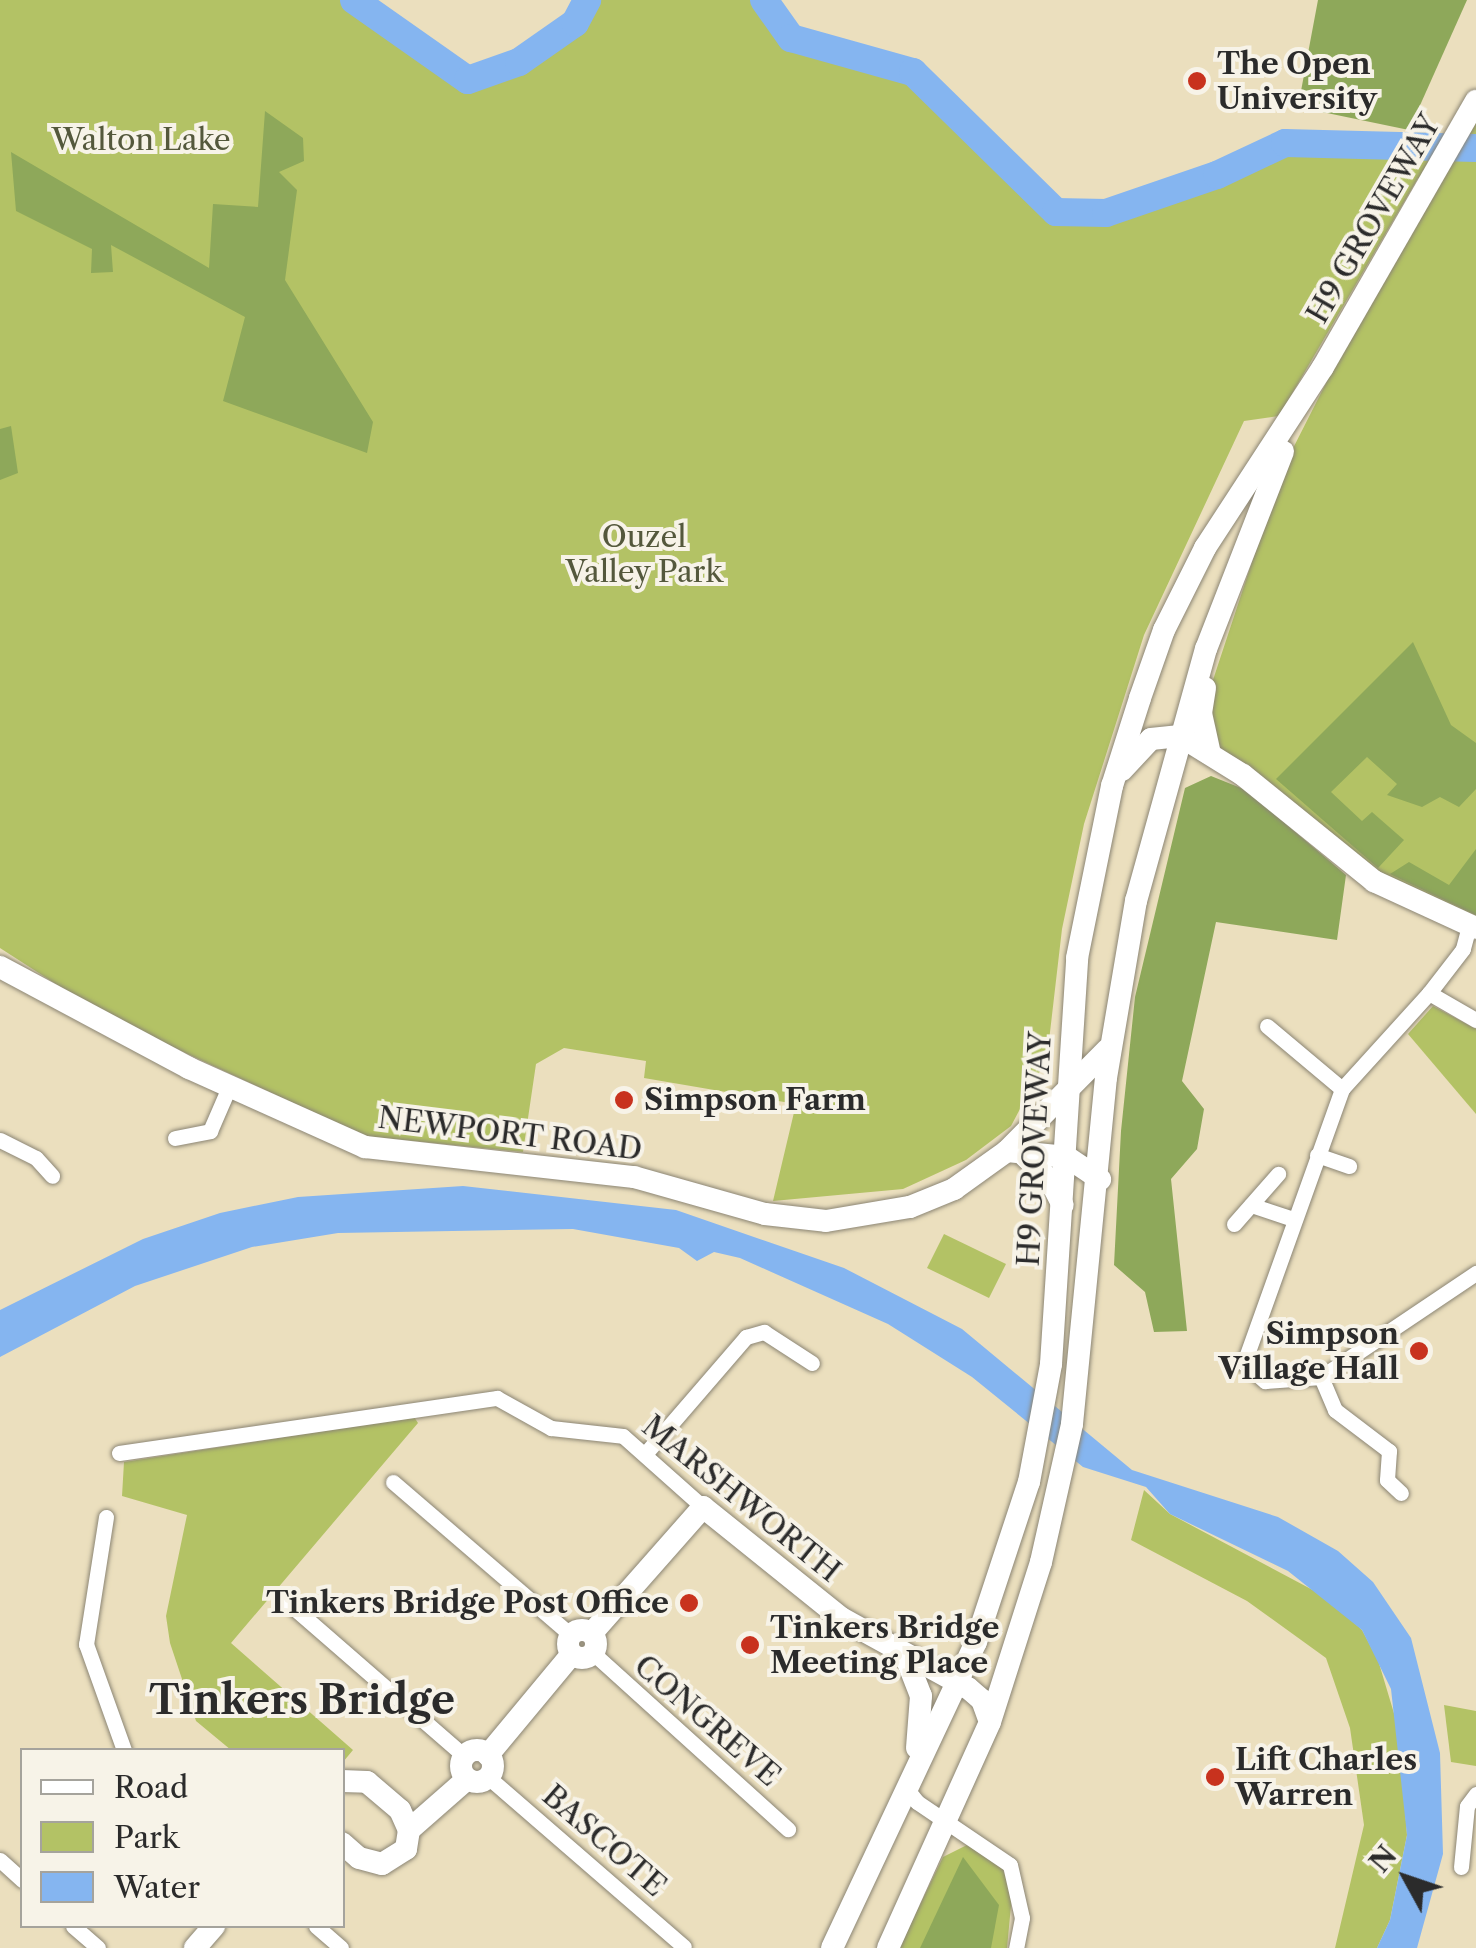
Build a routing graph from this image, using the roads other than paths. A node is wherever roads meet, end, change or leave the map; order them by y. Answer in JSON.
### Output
{"nodes":[{"id":1,"x":1476,"y":101,"type":"edge"},
{"id":2,"x":1323,"y":367,"type":"junction"},
{"id":3,"x":1236,"y":564,"type":"junction"},
{"id":4,"x":1140,"y":698,"type":"junction"},
{"id":5,"x":1171,"y":743,"type":"junction"},
{"id":6,"x":1218,"y":760,"type":"junction"},
{"id":7,"x":1112,"y":786,"type":"junction"},
{"id":8,"x":1472,"y":927,"type":"edge"},
{"id":9,"x":0,"y":967,"type":"edge"},
{"id":10,"x":1429,"y":993,"type":"junction"},
{"id":11,"x":1476,"y":1020,"type":"edge"},
{"id":12,"x":1268,"y":1026,"type":"dead end"},
{"id":13,"x":1110,"y":1045,"type":"junction"},
{"id":14,"x":229,"y":1088,"type":"junction"},
{"id":15,"x":1342,"y":1089,"type":"junction"},
{"id":16,"x":1068,"y":1092,"type":"junction"},
{"id":17,"x":176,"y":1138,"type":"dead end"},
{"id":18,"x":0,"y":1140,"type":"edge"},
{"id":19,"x":1016,"y":1154,"type":"junction"},
{"id":20,"x":1317,"y":1155,"type":"junction"},
{"id":21,"x":1067,"y":1158,"type":"junction"},
{"id":22,"x":1348,"y":1166,"type":"dead end"},
{"id":23,"x":1278,"y":1174,"type":"dead end"},
{"id":24,"x":52,"y":1176,"type":"dead end"},
{"id":25,"x":1100,"y":1179,"type":"junction"},
{"id":26,"x":1062,"y":1204,"type":"junction"},
{"id":27,"x":1251,"y":1205,"type":"junction"},
{"id":28,"x":1293,"y":1219,"type":"junction"},
{"id":29,"x":1234,"y":1224,"type":"dead end"},
{"id":30,"x":1475,"y":1277,"type":"edge"},
{"id":31,"x":812,"y":1362,"type":"dead end"},
{"id":32,"x":1320,"y":1377,"type":"junction"},
{"id":33,"x":119,"y":1453,"type":"dead end"},
{"id":34,"x":644,"y":1454,"type":"junction"},
{"id":35,"x":393,"y":1482,"type":"dead end"},
{"id":36,"x":1401,"y":1493,"type":"dead end"},
{"id":37,"x":703,"y":1507,"type":"junction"},
{"id":38,"x":106,"y":1518,"type":"dead end"},
{"id":39,"x":286,"y":1601,"type":"dead end"},
{"id":40,"x":582,"y":1644,"type":"junction"},
{"id":41,"x":904,"y":1655,"type":"junction"},
{"id":42,"x":1011,"y":1661,"type":"junction"},
{"id":43,"x":962,"y":1685,"type":"junction"},
{"id":44,"x":930,"y":1719,"type":"junction"},
{"id":45,"x":988,"y":1726,"type":"junction"},
{"id":46,"x":123,"y":1748,"type":"edge"},
{"id":47,"x":477,"y":1767,"type":"junction"},
{"id":48,"x":909,"y":1778,"type":"junction"},
{"id":49,"x":345,"y":1780,"type":"edge"},
{"id":50,"x":1476,"y":1794,"type":"edge"},
{"id":51,"x":939,"y":1816,"type":"junction"},
{"id":52,"x":788,"y":1829,"type":"dead end"},
{"id":53,"x":410,"y":1830,"type":"junction"},
{"id":54,"x":880,"y":1837,"type":"junction"},
{"id":55,"x":345,"y":1846,"type":"edge"},
{"id":56,"x":0,"y":1860,"type":"edge"},
{"id":57,"x":1462,"y":1867,"type":"dead end"},
{"id":58,"x":20,"y":1878,"type":"edge"},
{"id":59,"x":75,"y":1928,"type":"edge"},
{"id":60,"x":212,"y":1928,"type":"edge"},
{"id":61,"x":318,"y":1928,"type":"edge"},
{"id":62,"x":684,"y":1947,"type":"edge"},
{"id":63,"x":98,"y":1948,"type":"edge"},
{"id":64,"x":195,"y":1948,"type":"edge"},
{"id":65,"x":341,"y":1948,"type":"edge"},
{"id":66,"x":832,"y":1948,"type":"edge"},
{"id":67,"x":888,"y":1948,"type":"edge"},
{"id":68,"x":1016,"y":1948,"type":"edge"}],
"edges":[{"from":1,"to":2,"type":"street","name":"H9 GROVEWAY"},
{"from":2,"to":3,"type":"street","name":"H9 GROVEWAY"},
{"from":2,"to":4,"type":"street","name":"H9 GROVEWAY"},
{"from":3,"to":5,"type":"street","name":"H9 GROVEWAY"},
{"from":3,"to":6,"type":"street"},
{"from":4,"to":5,"type":"street"},
{"from":4,"to":7,"type":"street","name":"H9 GROVEWAY"},
{"from":5,"to":6,"type":"street"},
{"from":5,"to":7,"type":"street"},
{"from":5,"to":13,"type":"street","name":"H9 GROVEWAY"},
{"from":6,"to":8,"type":"street"},
{"from":7,"to":16,"type":"street","name":"H9 GROVEWAY"},
{"from":8,"to":10,"type":"street"},
{"from":9,"to":14,"type":"street","name":"NEWPORT ROAD"},
{"from":10,"to":11,"type":"street"},
{"from":10,"to":15,"type":"street"},
{"from":12,"to":15,"type":"street"},
{"from":13,"to":16,"type":"street","name":"NEWPORT ROAD"},
{"from":13,"to":25,"type":"street","name":"H9 GROVEWAY"},
{"from":14,"to":17,"type":"street"},
{"from":14,"to":19,"type":"street","name":"NEWPORT ROAD"},
{"from":15,"to":20,"type":"street"},
{"from":16,"to":19,"type":"street","name":"NEWPORT ROAD"},
{"from":16,"to":21,"type":"street","name":"H9 GROVEWAY"},
{"from":18,"to":24,"type":"street"},
{"from":19,"to":21,"type":"street"},
{"from":19,"to":26,"type":"street"},
{"from":20,"to":22,"type":"street"},
{"from":20,"to":28,"type":"street"},
{"from":21,"to":25,"type":"street"},
{"from":21,"to":26,"type":"street","name":"H9 GROVEWAY"},
{"from":23,"to":27,"type":"street"},
{"from":25,"to":42,"type":"street","name":"H9 GROVEWAY"},
{"from":26,"to":43,"type":"street","name":"H9 GROVEWAY"},
{"from":27,"to":28,"type":"street"},
{"from":27,"to":29,"type":"street"},
{"from":28,"to":32,"type":"street"},
{"from":30,"to":32,"type":"street"},
{"from":31,"to":34,"type":"street"},
{"from":32,"to":36,"type":"street"},
{"from":33,"to":34,"type":"street","name":"MARSHWORTH"},
{"from":34,"to":37,"type":"street","name":"MARSHWORTH"},
{"from":35,"to":40,"type":"street","name":"CONGREVE"},
{"from":37,"to":40,"type":"street"},
{"from":37,"to":41,"type":"street","name":"MARSHWORTH"},
{"from":38,"to":46,"type":"street"},
{"from":39,"to":47,"type":"street","name":"BASCOTE"},
{"from":40,"to":47,"type":"street"},
{"from":40,"to":52,"type":"street","name":"CONGREVE"},
{"from":41,"to":43,"type":"street","name":"MARSHWORTH"},
{"from":41,"to":44,"type":"street"},
{"from":42,"to":43,"type":"street"},
{"from":42,"to":45,"type":"street","name":"H9 GROVEWAY"},
{"from":43,"to":44,"type":"street","name":"H9 GROVEWAY"},
{"from":43,"to":45,"type":"street"},
{"from":44,"to":48,"type":"street"},
{"from":45,"to":51,"type":"street","name":"H9 GROVEWAY"},
{"from":47,"to":53,"type":"street"},
{"from":47,"to":62,"type":"street","name":"BASCOTE"},
{"from":48,"to":51,"type":"street"},
{"from":48,"to":54,"type":"street"},
{"from":49,"to":53,"type":"street"},
{"from":50,"to":57,"type":"street"},
{"from":51,"to":54,"type":"street"},
{"from":51,"to":67,"type":"street","name":"H9 GROVEWAY"},
{"from":51,"to":68,"type":"street"},
{"from":53,"to":55,"type":"street"},
{"from":54,"to":66,"type":"street"},
{"from":56,"to":58,"type":"street"},
{"from":59,"to":63,"type":"street"},
{"from":60,"to":64,"type":"street"},
{"from":61,"to":65,"type":"street"}]}
